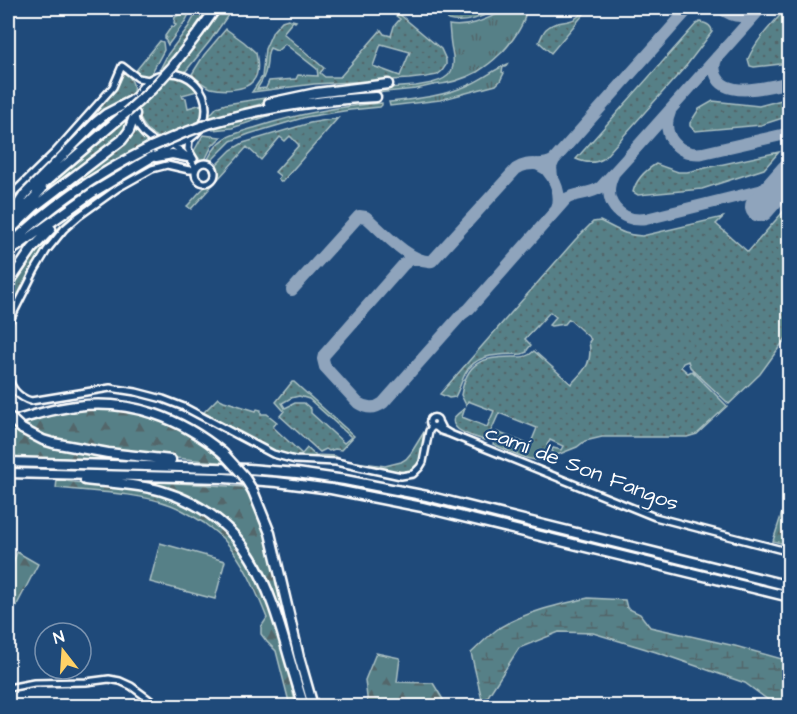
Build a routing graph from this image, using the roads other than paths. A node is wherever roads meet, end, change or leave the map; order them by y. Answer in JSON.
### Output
{"nodes":[{"id":1,"x":216,"y":8,"type":"edge"},
{"id":2,"x":128,"y":72,"type":"junction"},
{"id":3,"x":149,"y":80,"type":"junction"},
{"id":4,"x":388,"y":84,"type":"dead end"},
{"id":5,"x":137,"y":94,"type":"junction"},
{"id":6,"x":376,"y":97,"type":"dead end"},
{"id":7,"x":131,"y":113,"type":"junction"},
{"id":8,"x":232,"y":117,"type":"junction"},
{"id":9,"x":189,"y":139,"type":"junction"},
{"id":10,"x":171,"y":144,"type":"junction"},
{"id":11,"x":188,"y":157,"type":"junction"},
{"id":12,"x":147,"y":160,"type":"junction"},
{"id":13,"x":202,"y":164,"type":"junction"},
{"id":14,"x":63,"y":167,"type":"junction"},
{"id":15,"x":196,"y":169,"type":"junction"},
{"id":16,"x":189,"y":170,"type":"junction"},
{"id":17,"x":196,"y":177,"type":"junction"},
{"id":18,"x":8,"y":198,"type":"edge"},
{"id":19,"x":16,"y":208,"type":"junction"},
{"id":20,"x":72,"y":208,"type":"junction"},
{"id":21,"x":8,"y":216,"type":"edge"},
{"id":22,"x":8,"y":226,"type":"edge"},
{"id":23,"x":8,"y":232,"type":"edge"},
{"id":24,"x":8,"y":247,"type":"edge"},
{"id":25,"x":8,"y":253,"type":"edge"},
{"id":26,"x":8,"y":284,"type":"edge"},
{"id":27,"x":8,"y":324,"type":"edge"},
{"id":28,"x":8,"y":377,"type":"edge"},
{"id":29,"x":8,"y":416,"type":"edge"},
{"id":30,"x":8,"y":423,"type":"edge"},
{"id":31,"x":8,"y":462,"type":"edge"},
{"id":32,"x":210,"y":467,"type":"junction"},
{"id":33,"x":8,"y":473,"type":"edge"},
{"id":34,"x":61,"y":475,"type":"junction"},
{"id":35,"x":789,"y":552,"type":"edge"},
{"id":36,"x":789,"y":586,"type":"edge"},
{"id":37,"x":789,"y":597,"type":"edge"},
{"id":38,"x":8,"y":688,"type":"edge"},
{"id":39,"x":158,"y":706,"type":"edge"},
{"id":40,"x":302,"y":706,"type":"edge"},
{"id":41,"x":313,"y":706,"type":"edge"}],
"edges":[{"from":1,"to":7,"type":"highway","bridge":true},
{"from":2,"to":3,"type":"street"},
{"from":2,"to":5,"type":"street"},
{"from":2,"to":18,"type":"street"},
{"from":3,"to":5,"type":"street"},
{"from":3,"to":9,"type":"street"},
{"from":4,"to":8,"type":"highway"},
{"from":5,"to":7,"type":"street"},
{"from":5,"to":19,"type":"highway"},
{"from":6,"to":8,"type":"highway"},
{"from":7,"to":10,"type":"street"},
{"from":7,"to":14,"type":"highway"},
{"from":7,"to":23,"type":"highway"},
{"from":8,"to":24,"type":"highway","bridge":true},
{"from":9,"to":10,"type":"street"},
{"from":9,"to":13,"type":"street"},
{"from":10,"to":11,"type":"street"},
{"from":10,"to":12,"type":"highway"},
{"from":11,"to":12,"type":"highway"},
{"from":11,"to":15,"type":"street"},
{"from":12,"to":20,"type":"highway"},
{"from":13,"to":15,"type":"street"},
{"from":13,"to":17,"type":"street"},
{"from":14,"to":19,"type":"highway"},
{"from":14,"to":22,"type":"highway"},
{"from":15,"to":16,"type":"street"},
{"from":15,"to":17,"type":"street"},
{"from":16,"to":17,"type":"street"},
{"from":16,"to":27,"type":"street"},
{"from":19,"to":21,"type":"highway"},
{"from":20,"to":25,"type":"highway"},
{"from":20,"to":26,"type":"highway"},
{"from":28,"to":35,"type":"street","name":"camí de Son Fangos"},
{"from":29,"to":32,"type":"highway","bridge":true},
{"from":30,"to":41,"type":"highway","bridge":true},
{"from":31,"to":32,"type":"highway"},
{"from":32,"to":36,"type":"highway"},
{"from":33,"to":34,"type":"highway"},
{"from":34,"to":37,"type":"highway"},
{"from":34,"to":40,"type":"highway"},
{"from":38,"to":39,"type":"street"}]}
